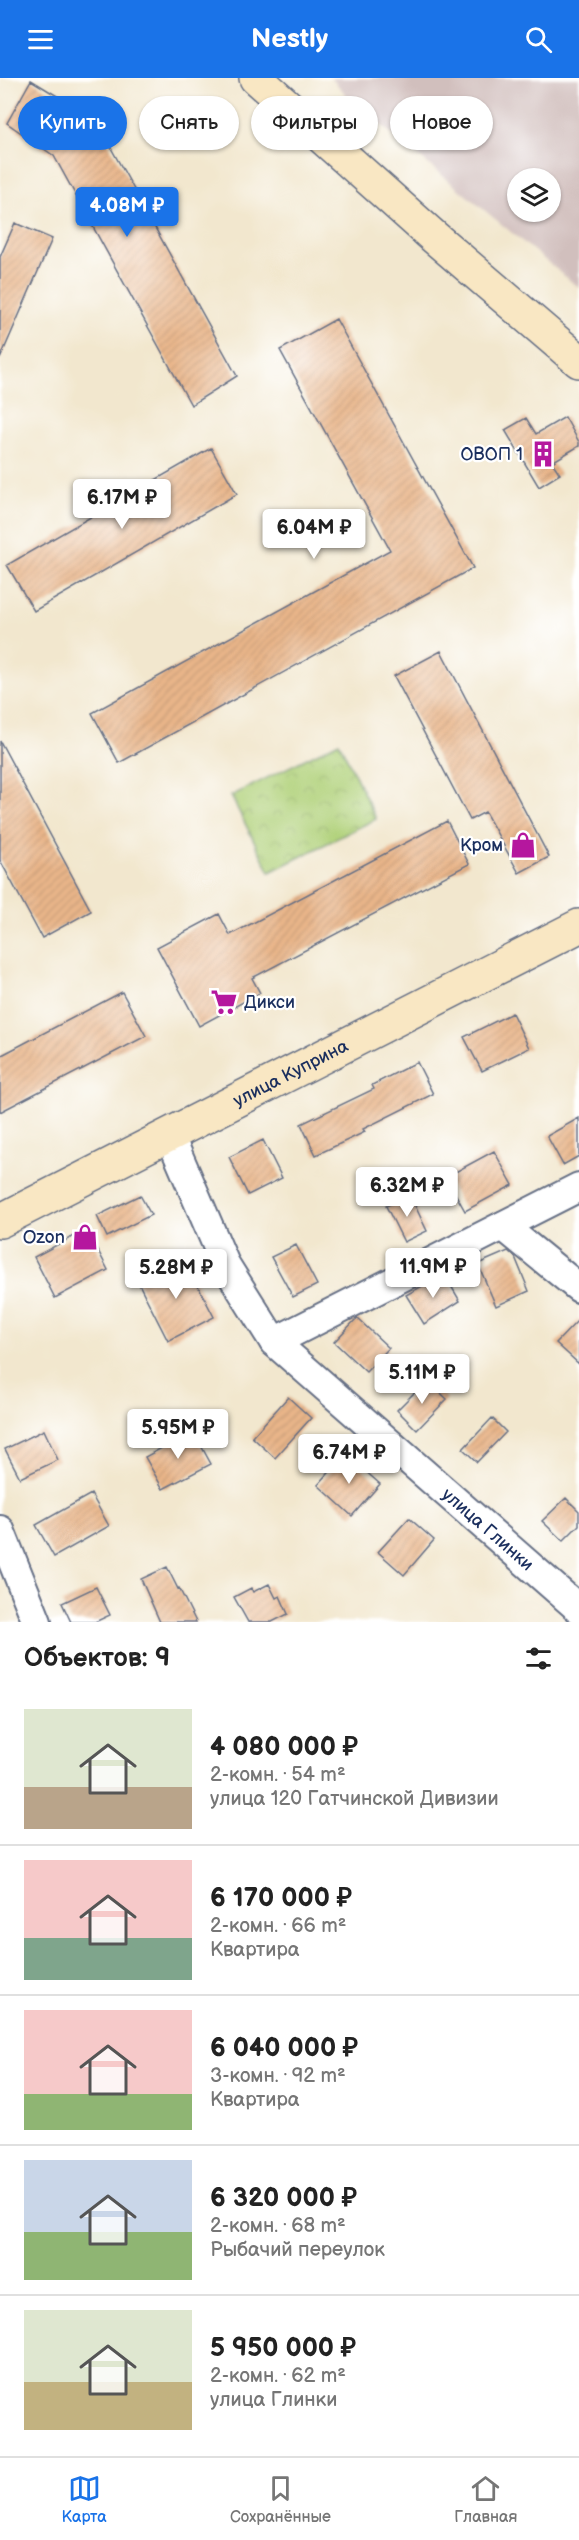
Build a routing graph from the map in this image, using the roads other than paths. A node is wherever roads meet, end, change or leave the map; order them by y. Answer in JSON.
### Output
{"nodes":[{"id":1,"x":256,"y":78,"type":"edge"},
{"id":2,"x":579,"y":361,"type":"edge"},
{"id":3,"x":579,"y":926,"type":"edge"},
{"id":4,"x":169,"y":1134,"type":"junction"},
{"id":5,"x":579,"y":1187,"type":"edge"},
{"id":6,"x":0,"y":1221,"type":"edge"},
{"id":7,"x":503,"y":1226,"type":"junction"},
{"id":8,"x":579,"y":1288,"type":"edge"},
{"id":9,"x":274,"y":1342,"type":"junction"},
{"id":10,"x":0,"y":1530,"type":"edge"},
{"id":11,"x":579,"y":1609,"type":"edge"},
{"id":12,"x":37,"y":1622,"type":"edge"}],
"edges":[{"from":1,"to":2,"type":"street"},
{"from":3,"to":4,"type":"street","name":"улица Куприна"},
{"from":4,"to":6,"type":"street","name":"улица Куприна"},
{"from":4,"to":9,"type":"street","name":"улица Глинки"},
{"from":5,"to":7,"type":"street"},
{"from":7,"to":8,"type":"street"},
{"from":7,"to":9,"type":"street"},
{"from":9,"to":11,"type":"street","name":"улица Глинки"},
{"from":10,"to":12,"type":"street"}]}
